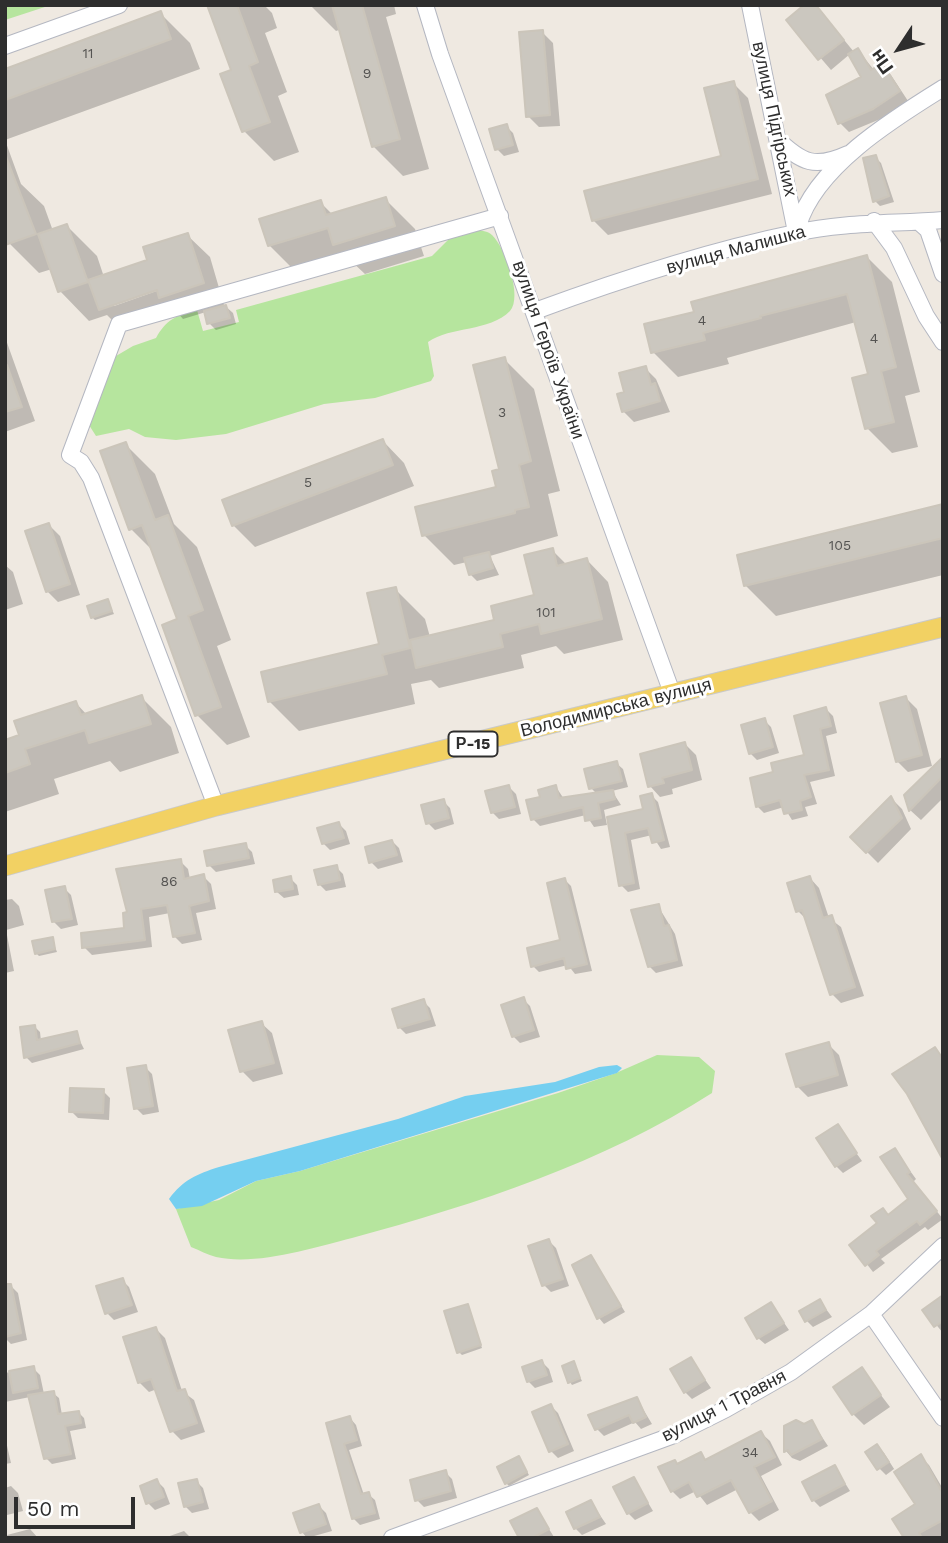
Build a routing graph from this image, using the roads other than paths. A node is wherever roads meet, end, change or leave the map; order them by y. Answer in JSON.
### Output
{"nodes":[{"id":1,"x":119,"y":5,"type":"edge"},
{"id":2,"x":425,"y":5,"type":"edge"},
{"id":3,"x":750,"y":5,"type":"edge"},
{"id":4,"x":5,"y":46,"type":"edge"},
{"id":5,"x":943,"y":88,"type":"edge"},
{"id":6,"x":776,"y":139,"type":"junction"},
{"id":7,"x":852,"y":152,"type":"junction"},
{"id":8,"x":500,"y":216,"type":"junction"},
{"id":9,"x":943,"y":220,"type":"edge"},
{"id":10,"x":874,"y":222,"type":"junction"},
{"id":11,"x":919,"y":222,"type":"junction"},
{"id":12,"x":796,"y":232,"type":"junction"},
{"id":13,"x":943,"y":274,"type":"edge"},
{"id":14,"x":535,"y":311,"type":"junction"},
{"id":15,"x":943,"y":342,"type":"edge"},
{"id":16,"x":943,"y":627,"type":"edge"},
{"id":17,"x":672,"y":694,"type":"junction"},
{"id":18,"x":216,"y":806,"type":"junction"},
{"id":19,"x":5,"y":866,"type":"edge"},
{"id":20,"x":943,"y":1245,"type":"edge"},
{"id":21,"x":870,"y":1314,"type":"junction"},
{"id":22,"x":943,"y":1418,"type":"edge"},
{"id":23,"x":392,"y":1538,"type":"edge"}],
"edges":[{"from":1,"to":4,"type":"street"},
{"from":2,"to":8,"type":"street","name":"вулиця Героїв України"},
{"from":3,"to":6,"type":"street","name":"вулиця Підгірських"},
{"from":5,"to":7,"type":"street"},
{"from":6,"to":7,"type":"street"},
{"from":6,"to":12,"type":"street","name":"вулиця Підгірських"},
{"from":7,"to":12,"type":"street"},
{"from":8,"to":14,"type":"street","name":"вулиця Героїв України"},
{"from":8,"to":18,"type":"street"},
{"from":9,"to":11,"type":"street","name":"вулиця Малишка"},
{"from":10,"to":11,"type":"street","name":"вулиця Малишка"},
{"from":10,"to":12,"type":"street","name":"вулиця Малишка"},
{"from":10,"to":15,"type":"street"},
{"from":11,"to":13,"type":"street"},
{"from":12,"to":14,"type":"street","name":"вулиця Малишка"},
{"from":14,"to":17,"type":"street","name":"вулиця Героїв України"},
{"from":16,"to":17,"type":"main road","name":"Володимирська вулиця","number":"Р-15"},
{"from":17,"to":18,"type":"main road","name":"Володимирська вулиця","number":"Р-15"},
{"from":18,"to":19,"type":"main road","name":"Володимирська вулиця","number":"Р-15"},
{"from":20,"to":21,"type":"street","name":"вулиця 1 Травня"},
{"from":21,"to":22,"type":"street"},
{"from":21,"to":23,"type":"street","name":"вулиця 1 Травня"}]}
